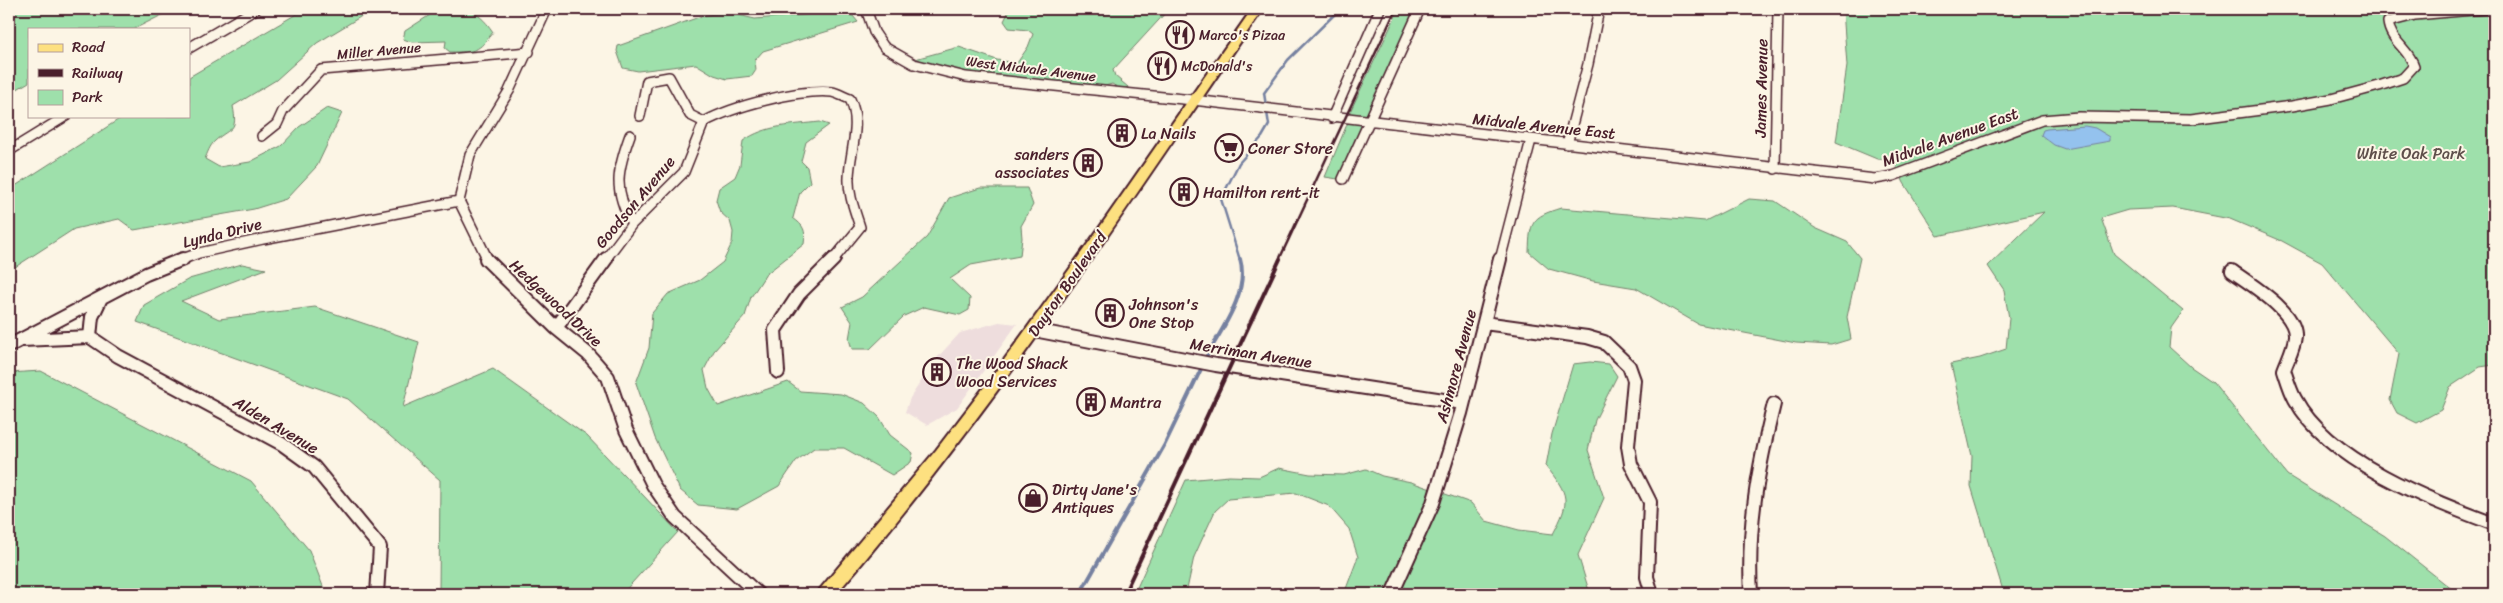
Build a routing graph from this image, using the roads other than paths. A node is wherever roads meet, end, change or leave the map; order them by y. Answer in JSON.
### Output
{"nodes":[{"id":1,"x":256,"y":9,"type":"edge"},
{"id":2,"x":547,"y":9,"type":"edge"},
{"id":3,"x":866,"y":9,"type":"edge"},
{"id":4,"x":1257,"y":9,"type":"edge"},
{"id":5,"x":1380,"y":9,"type":"edge"},
{"id":6,"x":1420,"y":9,"type":"edge"},
{"id":7,"x":1599,"y":9,"type":"edge"},
{"id":8,"x":1778,"y":9,"type":"edge"},
{"id":9,"x":2485,"y":9,"type":"edge"},
{"id":10,"x":2494,"y":9,"type":"edge"},
{"id":11,"x":190,"y":47,"type":"edge"},
{"id":12,"x":529,"y":52,"type":"junction"},
{"id":13,"x":1193,"y":100,"type":"junction"},
{"id":14,"x":1256,"y":109,"type":"joint"},
{"id":15,"x":640,"y":116,"type":"dead end"},
{"id":16,"x":63,"y":118,"type":"edge"},
{"id":17,"x":1332,"y":118,"type":"junction"},
{"id":18,"x":704,"y":122,"type":"junction"},
{"id":19,"x":1371,"y":122,"type":"junction"},
{"id":20,"x":630,"y":135,"type":"dead end"},
{"id":21,"x":262,"y":136,"type":"dead end"},
{"id":22,"x":1531,"y":140,"type":"junction"},
{"id":23,"x":1567,"y":144,"type":"junction"},
{"id":24,"x":9,"y":151,"type":"edge"},
{"id":25,"x":1775,"y":169,"type":"junction"},
{"id":26,"x":1344,"y":180,"type":"dead end"},
{"id":27,"x":459,"y":201,"type":"junction"},
{"id":28,"x":632,"y":224,"type":"junction"},
{"id":29,"x":2232,"y":271,"type":"dead end"},
{"id":30,"x":101,"y":298,"type":"junction"},
{"id":31,"x":1484,"y":323,"type":"junction"},
{"id":32,"x":556,"y":328,"type":"junction"},
{"id":33,"x":1034,"y":330,"type":"junction"},
{"id":34,"x":90,"y":337,"type":"junction"},
{"id":35,"x":13,"y":343,"type":"edge"},
{"id":36,"x":778,"y":372,"type":"dead end"},
{"id":37,"x":1463,"y":403,"type":"junction"},
{"id":38,"x":1774,"y":404,"type":"dead end"},
{"id":39,"x":2494,"y":524,"type":"edge"},
{"id":40,"x":377,"y":594,"type":"edge"},
{"id":41,"x":758,"y":594,"type":"edge"},
{"id":42,"x":825,"y":594,"type":"edge"},
{"id":43,"x":1392,"y":594,"type":"edge"},
{"id":44,"x":1652,"y":594,"type":"edge"},
{"id":45,"x":1752,"y":594,"type":"edge"}],
"edges":[{"from":1,"to":11,"type":"street"},
{"from":2,"to":12,"type":"street"},
{"from":3,"to":13,"type":"street","name":"West Midvale Avenue"},
{"from":4,"to":13,"type":"main road","name":"Dayton Boulevard"},
{"from":5,"to":17,"type":"street"},
{"from":6,"to":19,"type":"street"},
{"from":7,"to":23,"type":"street"},
{"from":8,"to":25,"type":"street","name":"James Avenue"},
{"from":9,"to":10,"type":"street","name":"Midvale Avenue East"},
{"from":9,"to":25,"type":"street","name":"Midvale Avenue East"},
{"from":12,"to":21,"type":"street","name":"Miller Avenue"},
{"from":12,"to":27,"type":"street"},
{"from":13,"to":14,"type":"street","name":"West Midvale Avenue"},
{"from":13,"to":33,"type":"main road","name":"Dayton Boulevard"},
{"from":14,"to":17,"type":"street","name":"Midvale Avenue East"},
{"from":15,"to":18,"type":"street"},
{"from":16,"to":24,"type":"street"},
{"from":17,"to":19,"type":"street","name":"Midvale Avenue East"},
{"from":18,"to":28,"type":"street","name":"Goodson Avenue"},
{"from":18,"to":36,"type":"street"},
{"from":19,"to":22,"type":"street","name":"Midvale Avenue East"},
{"from":19,"to":26,"type":"street"},
{"from":20,"to":28,"type":"street"},
{"from":22,"to":23,"type":"street","name":"Midvale Avenue East"},
{"from":22,"to":31,"type":"street","name":"Ashmore Avenue"},
{"from":23,"to":25,"type":"street","name":"Midvale Avenue East"},
{"from":27,"to":30,"type":"street","name":"Lynda Drive"},
{"from":27,"to":32,"type":"street","name":"Hedgewood Drive"},
{"from":28,"to":32,"type":"street","name":"Goodson Avenue"},
{"from":29,"to":39,"type":"street"},
{"from":30,"to":34,"type":"street"},
{"from":30,"to":35,"type":"street","name":"Lynda Drive"},
{"from":31,"to":37,"type":"street","name":"Ashmore Avenue"},
{"from":31,"to":44,"type":"street"},
{"from":32,"to":41,"type":"street","name":"Hedgewood Drive"},
{"from":33,"to":37,"type":"street","name":"Merriman Avenue"},
{"from":33,"to":42,"type":"main road","name":"Dayton Boulevard"},
{"from":34,"to":35,"type":"street"},
{"from":34,"to":40,"type":"street","name":"Alden Avenue"},
{"from":37,"to":43,"type":"street","name":"Ashmore Avenue"},
{"from":38,"to":45,"type":"street"}]}
